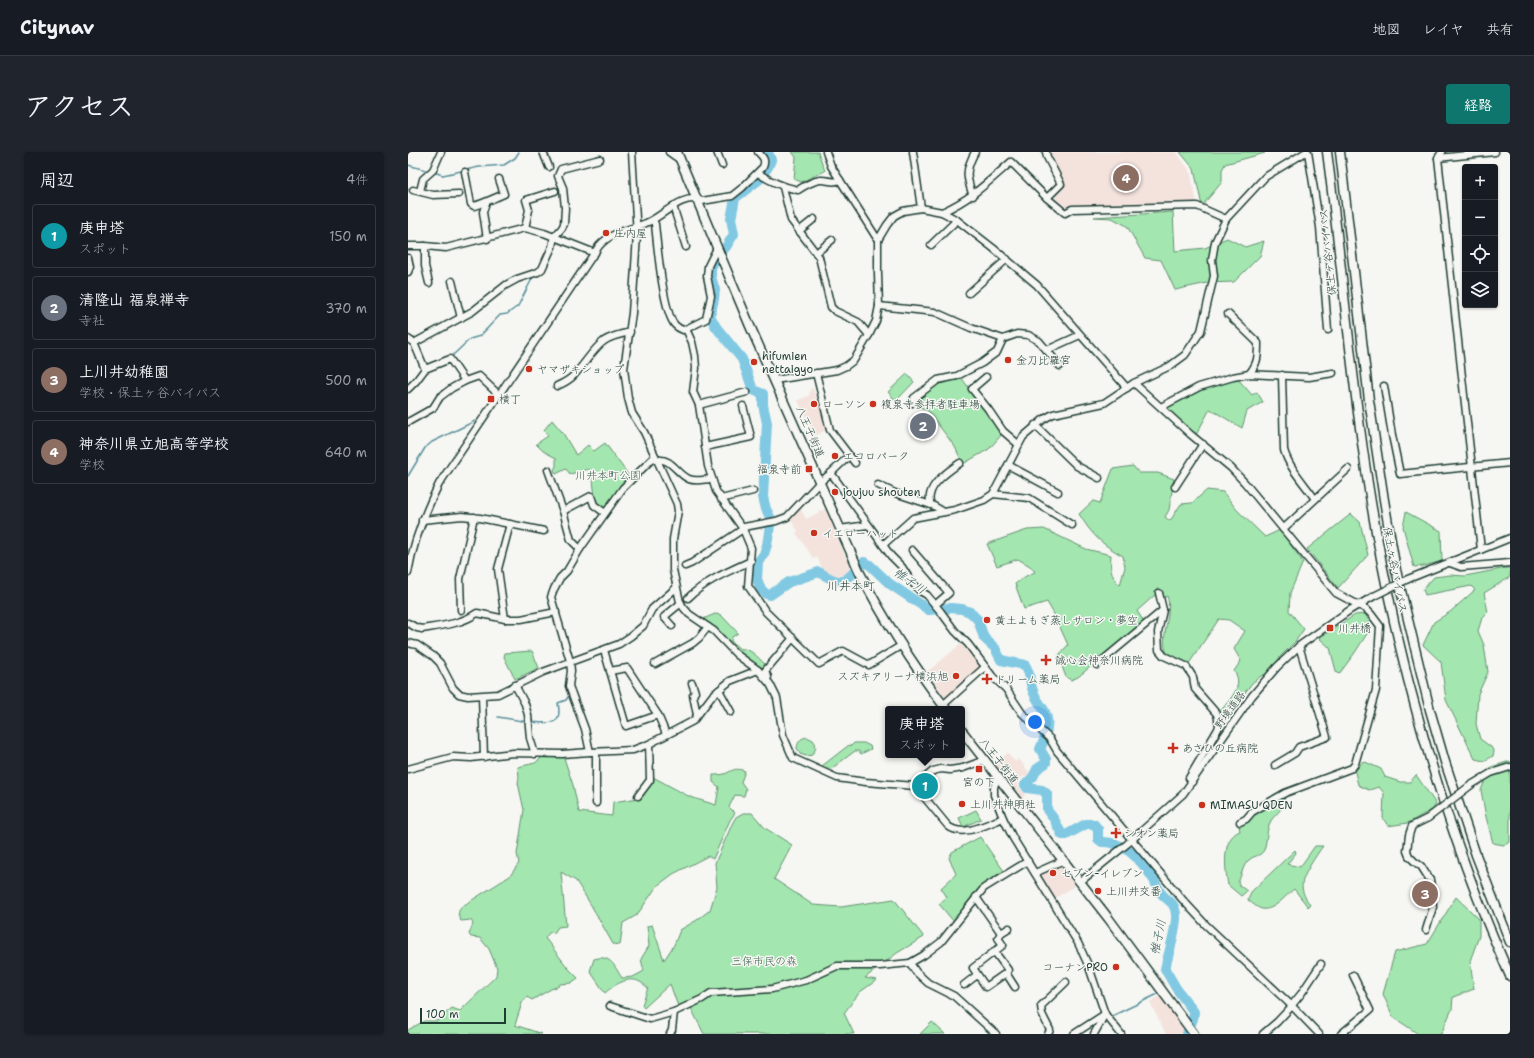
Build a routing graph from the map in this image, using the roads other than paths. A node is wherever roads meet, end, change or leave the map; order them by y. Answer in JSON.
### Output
{"nodes":[{"id":1,"x":441,"y":152,"type":"edge"},
{"id":2,"x":543,"y":152,"type":"edge"},
{"id":3,"x":632,"y":152,"type":"edge"},
{"id":4,"x":669,"y":152,"type":"edge"},
{"id":5,"x":717,"y":152,"type":"edge"},
{"id":6,"x":758,"y":152,"type":"edge"},
{"id":7,"x":826,"y":152,"type":"edge"},
{"id":8,"x":912,"y":152,"type":"edge"},
{"id":9,"x":975,"y":152,"type":"edge"},
{"id":10,"x":1046,"y":152,"type":"edge"},
{"id":11,"x":1307,"y":152,"type":"edge"},
{"id":12,"x":1328,"y":152,"type":"edge"},
{"id":13,"x":1340,"y":152,"type":"edge"},
{"id":14,"x":1442,"y":152,"type":"edge"},
{"id":15,"x":1495,"y":152,"type":"edge"},
{"id":16,"x":678,"y":156,"type":"edge"},
{"id":17,"x":1438,"y":158,"type":"junction"},
{"id":18,"x":600,"y":159,"type":"dead end"},
{"id":19,"x":549,"y":166,"type":"dead end"},
{"id":20,"x":722,"y":166,"type":"dead end"},
{"id":21,"x":464,"y":172,"type":"dead end"},
{"id":22,"x":761,"y":175,"type":"junction"},
{"id":23,"x":499,"y":179,"type":"dead end"},
{"id":24,"x":840,"y":180,"type":"junction"},
{"id":25,"x":783,"y":187,"type":"junction"},
{"id":26,"x":555,"y":190,"type":"dead end"},
{"id":27,"x":459,"y":194,"type":"dead end"},
{"id":28,"x":973,"y":196,"type":"junction"},
{"id":29,"x":1047,"y":198,"type":"junction"},
{"id":30,"x":697,"y":199,"type":"junction"},
{"id":31,"x":486,"y":203,"type":"junction"},
{"id":32,"x":673,"y":206,"type":"junction"},
{"id":33,"x":921,"y":208,"type":"junction"},
{"id":34,"x":942,"y":212,"type":"junction"},
{"id":35,"x":814,"y":219,"type":"dead end"},
{"id":36,"x":1226,"y":219,"type":"junction"},
{"id":37,"x":653,"y":220,"type":"junction"},
{"id":38,"x":957,"y":220,"type":"junction"},
{"id":39,"x":637,"y":226,"type":"junction"},
{"id":40,"x":526,"y":228,"type":"junction"},
{"id":41,"x":799,"y":231,"type":"junction"},
{"id":42,"x":554,"y":236,"type":"junction"},
{"id":43,"x":487,"y":239,"type":"junction"},
{"id":44,"x":832,"y":240,"type":"dead end"},
{"id":45,"x":878,"y":240,"type":"junction"},
{"id":46,"x":931,"y":245,"type":"dead end"},
{"id":47,"x":408,"y":246,"type":"edge"},
{"id":48,"x":425,"y":246,"type":"junction"},
{"id":49,"x":686,"y":247,"type":"dead end"},
{"id":50,"x":719,"y":252,"type":"junction"},
{"id":51,"x":595,"y":253,"type":"junction"},
{"id":52,"x":816,"y":253,"type":"junction"},
{"id":53,"x":408,"y":258,"type":"edge"},
{"id":54,"x":1007,"y":259,"type":"junction"},
{"id":55,"x":408,"y":272,"type":"edge"},
{"id":56,"x":452,"y":281,"type":"dead end"},
{"id":57,"x":429,"y":283,"type":"dead end"},
{"id":58,"x":969,"y":293,"type":"dead end"},
{"id":59,"x":879,"y":306,"type":"junction"},
{"id":60,"x":1228,"y":314,"type":"dead end"},
{"id":61,"x":461,"y":318,"type":"junction"},
{"id":62,"x":686,"y":329,"type":"junction"},
{"id":63,"x":1328,"y":330,"type":"dead end"},
{"id":64,"x":630,"y":332,"type":"junction"},
{"id":65,"x":870,"y":335,"type":"junction"},
{"id":66,"x":1080,"y":335,"type":"junction"},
{"id":67,"x":408,"y":339,"type":"edge"},
{"id":68,"x":1003,"y":339,"type":"junction"},
{"id":69,"x":414,"y":343,"type":"junction"},
{"id":70,"x":1047,"y":350,"type":"junction"},
{"id":71,"x":1060,"y":366,"type":"dead end"},
{"id":72,"x":425,"y":369,"type":"junction"},
{"id":73,"x":816,"y":373,"type":"junction"},
{"id":74,"x":1333,"y":373,"type":"dead end"},
{"id":75,"x":1249,"y":374,"type":"junction"},
{"id":76,"x":1282,"y":375,"type":"junction"},
{"id":77,"x":986,"y":377,"type":"dead end"},
{"id":78,"x":776,"y":380,"type":"junction"},
{"id":79,"x":465,"y":381,"type":"junction"},
{"id":80,"x":1134,"y":384,"type":"junction"},
{"id":81,"x":557,"y":386,"type":"dead end"},
{"id":82,"x":1384,"y":386,"type":"dead end"},
{"id":83,"x":1127,"y":388,"type":"junction"},
{"id":84,"x":408,"y":389,"type":"edge"},
{"id":85,"x":746,"y":392,"type":"dead end"},
{"id":86,"x":498,"y":394,"type":"junction"},
{"id":87,"x":912,"y":402,"type":"dead end"},
{"id":88,"x":699,"y":405,"type":"junction"},
{"id":89,"x":744,"y":406,"type":"dead end"},
{"id":90,"x":1161,"y":407,"type":"junction"},
{"id":91,"x":408,"y":422,"type":"edge"},
{"id":92,"x":1036,"y":425,"type":"junction"},
{"id":93,"x":1018,"y":444,"type":"junction"},
{"id":94,"x":1202,"y":444,"type":"junction"},
{"id":95,"x":705,"y":447,"type":"junction"},
{"id":96,"x":848,"y":455,"type":"junction"},
{"id":97,"x":656,"y":458,"type":"junction"},
{"id":98,"x":855,"y":463,"type":"dead end"},
{"id":99,"x":960,"y":463,"type":"dead end"},
{"id":100,"x":1510,"y":463,"type":"edge"},
{"id":101,"x":1008,"y":465,"type":"junction"},
{"id":102,"x":1471,"y":468,"type":"junction"},
{"id":103,"x":1348,"y":469,"type":"dead end"},
{"id":104,"x":548,"y":470,"type":"dead end"},
{"id":105,"x":831,"y":473,"type":"junction"},
{"id":106,"x":1099,"y":478,"type":"dead end"},
{"id":107,"x":712,"y":479,"type":"junction"},
{"id":108,"x":819,"y":483,"type":"junction"},
{"id":109,"x":878,"y":485,"type":"dead end"},
{"id":110,"x":1175,"y":487,"type":"dead end"},
{"id":111,"x":753,"y":491,"type":"dead end"},
{"id":112,"x":1058,"y":492,"type":"dead end"},
{"id":113,"x":993,"y":494,"type":"junction"},
{"id":114,"x":721,"y":499,"type":"junction"},
{"id":115,"x":1316,"y":499,"type":"junction"},
{"id":116,"x":931,"y":505,"type":"junction"},
{"id":117,"x":563,"y":511,"type":"junction"},
{"id":118,"x":944,"y":512,"type":"junction"},
{"id":119,"x":605,"y":514,"type":"junction"},
{"id":120,"x":474,"y":517,"type":"junction"},
{"id":121,"x":422,"y":520,"type":"junction"},
{"id":122,"x":510,"y":524,"type":"junction"},
{"id":123,"x":867,"y":525,"type":"junction"},
{"id":124,"x":1072,"y":525,"type":"dead end"},
{"id":125,"x":743,"y":529,"type":"junction"},
{"id":126,"x":840,"y":529,"type":"junction"},
{"id":127,"x":1283,"y":529,"type":"junction"},
{"id":128,"x":544,"y":532,"type":"dead end"},
{"id":129,"x":1510,"y":538,"type":"edge"},
{"id":130,"x":883,"y":544,"type":"junction"},
{"id":131,"x":580,"y":549,"type":"junction"},
{"id":132,"x":912,"y":550,"type":"dead end"},
{"id":133,"x":1480,"y":550,"type":"junction"},
{"id":134,"x":751,"y":561,"type":"junction"},
{"id":135,"x":1450,"y":563,"type":"junction"},
{"id":136,"x":1510,"y":563,"type":"edge"},
{"id":137,"x":685,"y":566,"type":"dead end"},
{"id":138,"x":408,"y":573,"type":"edge"},
{"id":139,"x":676,"y":588,"type":"junction"},
{"id":140,"x":1159,"y":593,"type":"dead end"},
{"id":141,"x":688,"y":598,"type":"dead end"},
{"id":142,"x":681,"y":603,"type":"junction"},
{"id":143,"x":935,"y":605,"type":"junction"},
{"id":144,"x":1358,"y":605,"type":"junction"},
{"id":145,"x":461,"y":610,"type":"dead end"},
{"id":146,"x":1163,"y":610,"type":"junction"},
{"id":147,"x":556,"y":612,"type":"junction"},
{"id":148,"x":505,"y":619,"type":"junction"},
{"id":149,"x":408,"y":623,"type":"edge"},
{"id":150,"x":672,"y":626,"type":"dead end"},
{"id":151,"x":708,"y":627,"type":"junction"},
{"id":152,"x":793,"y":638,"type":"junction"},
{"id":153,"x":408,"y":643,"type":"edge"},
{"id":154,"x":902,"y":645,"type":"junction"},
{"id":155,"x":1299,"y":646,"type":"junction"},
{"id":156,"x":604,"y":650,"type":"junction"},
{"id":157,"x":570,"y":661,"type":"junction"},
{"id":158,"x":655,"y":664,"type":"dead end"},
{"id":159,"x":1097,"y":665,"type":"dead end"},
{"id":160,"x":985,"y":667,"type":"junction"},
{"id":161,"x":758,"y":670,"type":"junction"},
{"id":162,"x":610,"y":672,"type":"junction"},
{"id":163,"x":768,"y":682,"type":"junction"},
{"id":164,"x":692,"y":683,"type":"dead end"},
{"id":165,"x":516,"y":685,"type":"junction"},
{"id":166,"x":718,"y":690,"type":"junction"},
{"id":167,"x":482,"y":696,"type":"junction"},
{"id":168,"x":944,"y":706,"type":"edge"},
{"id":169,"x":946,"y":706,"type":"edge"},
{"id":170,"x":731,"y":712,"type":"dead end"},
{"id":171,"x":658,"y":715,"type":"junction"},
{"id":172,"x":697,"y":715,"type":"junction"},
{"id":173,"x":666,"y":734,"type":"junction"},
{"id":174,"x":965,"y":735,"type":"edge"},
{"id":175,"x":649,"y":744,"type":"junction"},
{"id":176,"x":593,"y":752,"type":"junction"},
{"id":177,"x":535,"y":754,"type":"junction"},
{"id":178,"x":484,"y":757,"type":"junction"},
{"id":179,"x":984,"y":760,"type":"junction"},
{"id":180,"x":1274,"y":765,"type":"dead end"},
{"id":181,"x":1510,"y":767,"type":"edge"},
{"id":182,"x":408,"y":769,"type":"edge"},
{"id":183,"x":998,"y":776,"type":"junction"},
{"id":184,"x":1192,"y":782,"type":"junction"},
{"id":185,"x":915,"y":786,"type":"junction"},
{"id":186,"x":638,"y":796,"type":"dead end"},
{"id":187,"x":596,"y":803,"type":"dead end"},
{"id":188,"x":1003,"y":818,"type":"junction"},
{"id":189,"x":1240,"y":822,"type":"dead end"},
{"id":190,"x":1129,"y":842,"type":"junction"},
{"id":191,"x":1028,"y":861,"type":"junction"},
{"id":192,"x":1062,"y":861,"type":"junction"},
{"id":193,"x":1035,"y":873,"type":"junction"},
{"id":194,"x":1080,"y":882,"type":"junction"},
{"id":195,"x":976,"y":897,"type":"junction"},
{"id":196,"x":1009,"y":928,"type":"dead end"},
{"id":197,"x":1426,"y":930,"type":"dead end"},
{"id":198,"x":1001,"y":933,"type":"junction"},
{"id":199,"x":1510,"y":942,"type":"edge"},
{"id":200,"x":994,"y":951,"type":"junction"},
{"id":201,"x":910,"y":963,"type":"junction"},
{"id":202,"x":1321,"y":964,"type":"dead end"},
{"id":203,"x":1006,"y":973,"type":"junction"},
{"id":204,"x":977,"y":975,"type":"junction"},
{"id":205,"x":1353,"y":975,"type":"dead end"},
{"id":206,"x":1510,"y":976,"type":"edge"},
{"id":207,"x":1066,"y":982,"type":"dead end"},
{"id":208,"x":964,"y":985,"type":"dead end"},
{"id":209,"x":1015,"y":987,"type":"dead end"},
{"id":210,"x":1292,"y":1005,"type":"junction"},
{"id":211,"x":610,"y":1006,"type":"dead end"},
{"id":212,"x":674,"y":1012,"type":"junction"},
{"id":213,"x":1105,"y":1014,"type":"junction"},
{"id":214,"x":995,"y":1033,"type":"edge"},
{"id":215,"x":670,"y":1034,"type":"edge"},
{"id":216,"x":1048,"y":1034,"type":"edge"},
{"id":217,"x":1074,"y":1034,"type":"edge"},
{"id":218,"x":1094,"y":1034,"type":"edge"},
{"id":219,"x":1121,"y":1034,"type":"edge"},
{"id":220,"x":1193,"y":1034,"type":"edge"},
{"id":221,"x":1263,"y":1034,"type":"edge"},
{"id":222,"x":1319,"y":1034,"type":"edge"},
{"id":223,"x":1341,"y":1034,"type":"edge"}],
"edges":[{"from":1,"to":27,"type":"street"},
{"from":2,"to":19,"type":"street"},
{"from":3,"to":39,"type":"street"},
{"from":4,"to":16,"type":"street"},
{"from":5,"to":20,"type":"street"},
{"from":6,"to":22,"type":"street"},
{"from":7,"to":24,"type":"street"},
{"from":8,"to":33,"type":"street"},
{"from":9,"to":28,"type":"street"},
{"from":10,"to":29,"type":"street"},
{"from":11,"to":36,"type":"street"},
{"from":11,"to":63,"type":"street"},
{"from":12,"to":206,"type":"highway","name":"保土ヶ谷バイパス"},
{"from":13,"to":199,"type":"highway","name":"保土ヶ谷バイパス"},
{"from":14,"to":17,"type":"street"},
{"from":15,"to":17,"type":"street"},
{"from":16,"to":30,"type":"highway","name":"八王子街道"},
{"from":17,"to":102,"type":"street"},
{"from":18,"to":42,"type":"street"},
{"from":21,"to":31,"type":"street"},
{"from":22,"to":25,"type":"street"},
{"from":22,"to":30,"type":"street"},
{"from":23,"to":31,"type":"street"},
{"from":24,"to":25,"type":"street"},
{"from":24,"to":45,"type":"street"},
{"from":25,"to":41,"type":"street"},
{"from":26,"to":40,"type":"street"},
{"from":28,"to":29,"type":"street"},
{"from":28,"to":34,"type":"street"},
{"from":29,"to":36,"type":"street"},
{"from":30,"to":32,"type":"street"},
{"from":30,"to":50,"type":"highway","name":"八王子街道"},
{"from":31,"to":43,"type":"street"},
{"from":32,"to":37,"type":"street"},
{"from":32,"to":49,"type":"street"},
{"from":33,"to":34,"type":"street"},
{"from":33,"to":45,"type":"street"},
{"from":34,"to":38,"type":"street"},
{"from":35,"to":41,"type":"street"},
{"from":36,"to":80,"type":"street"},
{"from":37,"to":39,"type":"street"},
{"from":37,"to":62,"type":"street"},
{"from":38,"to":46,"type":"street"},
{"from":38,"to":54,"type":"street"},
{"from":39,"to":51,"type":"street"},
{"from":39,"to":64,"type":"street"},
{"from":40,"to":42,"type":"street"},
{"from":40,"to":43,"type":"street"},
{"from":41,"to":52,"type":"street"},
{"from":42,"to":51,"type":"street"},
{"from":42,"to":61,"type":"street"},
{"from":43,"to":48,"type":"street"},
{"from":44,"to":52,"type":"street"},
{"from":45,"to":59,"type":"street"},
{"from":47,"to":48,"type":"street"},
{"from":48,"to":57,"type":"street"},
{"from":50,"to":62,"type":"street"},
{"from":50,"to":78,"type":"highway","name":"八王子街道"},
{"from":51,"to":86,"type":"street"},
{"from":52,"to":65,"type":"street"},
{"from":53,"to":55,"type":"street"},
{"from":54,"to":58,"type":"street"},
{"from":54,"to":66,"type":"street"},
{"from":56,"to":61,"type":"street"},
{"from":59,"to":65,"type":"street"},
{"from":59,"to":68,"type":"street"},
{"from":60,"to":75,"type":"street"},
{"from":61,"to":69,"type":"street"},
{"from":62,"to":88,"type":"street"},
{"from":64,"to":81,"type":"street"},
{"from":64,"to":97,"type":"street"},
{"from":65,"to":73,"type":"street"},
{"from":66,"to":70,"type":"street"},
{"from":66,"to":83,"type":"street"},
{"from":67,"to":69,"type":"street"},
{"from":68,"to":70,"type":"street"},
{"from":68,"to":87,"type":"street"},
{"from":69,"to":72,"type":"street"},
{"from":70,"to":71,"type":"street"},
{"from":72,"to":79,"type":"street"},
{"from":72,"to":84,"type":"street"},
{"from":73,"to":78,"type":"street"},
{"from":73,"to":96,"type":"street"},
{"from":74,"to":76,"type":"street"},
{"from":75,"to":76,"type":"street"},
{"from":75,"to":90,"type":"street"},
{"from":76,"to":115,"type":"street"},
{"from":77,"to":93,"type":"street"},
{"from":78,"to":108,"type":"highway","name":"八王子街道"},
{"from":79,"to":86,"type":"street"},
{"from":79,"to":91,"type":"street"},
{"from":80,"to":83,"type":"street"},
{"from":80,"to":90,"type":"street"},
{"from":82,"to":102,"type":"street"},
{"from":83,"to":92,"type":"street"},
{"from":85,"to":88,"type":"street"},
{"from":86,"to":121,"type":"street"},
{"from":88,"to":95,"type":"street"},
{"from":89,"to":95,"type":"street"},
{"from":90,"to":94,"type":"street"},
{"from":92,"to":93,"type":"street"},
{"from":92,"to":106,"type":"street"},
{"from":93,"to":101,"type":"street"},
{"from":94,"to":110,"type":"street"},
{"from":94,"to":127,"type":"street"},
{"from":95,"to":107,"type":"street"},
{"from":96,"to":98,"type":"street"},
{"from":96,"to":105,"type":"street"},
{"from":97,"to":107,"type":"street"},
{"from":97,"to":119,"type":"street"},
{"from":97,"to":139,"type":"street"},
{"from":99,"to":116,"type":"street"},
{"from":100,"to":102,"type":"street"},
{"from":101,"to":112,"type":"street"},
{"from":101,"to":113,"type":"street"},
{"from":102,"to":133,"type":"street"},
{"from":103,"to":115,"type":"street"},
{"from":104,"to":117,"type":"street"},
{"from":105,"to":108,"type":"street"},
{"from":105,"to":123,"type":"street"},
{"from":107,"to":114,"type":"street"},
{"from":108,"to":125,"type":"street"},
{"from":108,"to":126,"type":"highway","name":"八王子街道"},
{"from":109,"to":116,"type":"street"},
{"from":111,"to":114,"type":"street"},
{"from":113,"to":118,"type":"street"},
{"from":113,"to":124,"type":"street"},
{"from":114,"to":125,"type":"street"},
{"from":115,"to":127,"type":"street"},
{"from":116,"to":118,"type":"street"},
{"from":117,"to":119,"type":"street"},
{"from":117,"to":131,"type":"street"},
{"from":118,"to":130,"type":"street"},
{"from":119,"to":131,"type":"street"},
{"from":120,"to":121,"type":"street"},
{"from":120,"to":122,"type":"street"},
{"from":120,"to":145,"type":"street"},
{"from":121,"to":138,"type":"street"},
{"from":122,"to":128,"type":"street"},
{"from":122,"to":148,"type":"street"},
{"from":123,"to":126,"type":"street"},
{"from":123,"to":130,"type":"street"},
{"from":125,"to":134,"type":"street"},
{"from":125,"to":137,"type":"street"},
{"from":126,"to":154,"type":"highway","name":"八王子街道"},
{"from":127,"to":144,"type":"street"},
{"from":129,"to":133,"type":"street"},
{"from":130,"to":143,"type":"street"},
{"from":131,"to":147,"type":"street"},
{"from":132,"to":143,"type":"street"},
{"from":133,"to":135,"type":"street"},
{"from":134,"to":141,"type":"street"},
{"from":134,"to":152,"type":"street"},
{"from":135,"to":136,"type":"street"},
{"from":135,"to":144,"type":"street","name":"野境道路","bridge":true},
{"from":139,"to":142,"type":"street"},
{"from":139,"to":156,"type":"street"},
{"from":140,"to":146,"type":"street"},
{"from":142,"to":150,"type":"street"},
{"from":142,"to":151,"type":"street"},
{"from":143,"to":160,"type":"street"},
{"from":144,"to":155,"type":"street","name":"野境道路"},
{"from":144,"to":189,"type":"street"},
{"from":146,"to":159,"type":"street"},
{"from":146,"to":184,"type":"street"},
{"from":147,"to":148,"type":"street"},
{"from":147,"to":157,"type":"street"},
{"from":148,"to":149,"type":"street"},
{"from":151,"to":158,"type":"street"},
{"from":151,"to":161,"type":"street"},
{"from":152,"to":154,"type":"street"},
{"from":152,"to":163,"type":"street"},
{"from":153,"to":167,"type":"street"},
{"from":154,"to":168,"type":"highway","name":"八王子街道"},
{"from":155,"to":180,"type":"street"},
{"from":155,"to":184,"type":"street","name":"野境道路"},
{"from":156,"to":157,"type":"street"},
{"from":156,"to":162,"type":"street"},
{"from":157,"to":165,"type":"street"},
{"from":157,"to":176,"type":"street"},
{"from":160,"to":169,"type":"street"},
{"from":160,"to":190,"type":"street"},
{"from":161,"to":163,"type":"street"},
{"from":161,"to":166,"type":"street"},
{"from":162,"to":171,"type":"street"},
{"from":162,"to":171,"type":"street"},
{"from":163,"to":185,"type":"street"},
{"from":164,"to":172,"type":"street"},
{"from":165,"to":167,"type":"street"},
{"from":165,"to":177,"type":"street"},
{"from":166,"to":170,"type":"street"},
{"from":166,"to":172,"type":"street"},
{"from":167,"to":178,"type":"street"},
{"from":171,"to":173,"type":"street"},
{"from":172,"to":173,"type":"street"},
{"from":173,"to":175,"type":"street"},
{"from":174,"to":179,"type":"highway","name":"八王子街道"},
{"from":175,"to":176,"type":"street"},
{"from":175,"to":186,"type":"street"},
{"from":176,"to":177,"type":"street"},
{"from":176,"to":187,"type":"street"},
{"from":177,"to":178,"type":"street"},
{"from":178,"to":182,"type":"street"},
{"from":179,"to":183,"type":"highway","name":"八王子街道"},
{"from":179,"to":185,"type":"street"},
{"from":181,"to":197,"type":"street","bridge":true},
{"from":183,"to":188,"type":"street"},
{"from":183,"to":192,"type":"highway","name":"八王子街道"},
{"from":184,"to":190,"type":"street","name":"野境道路"},
{"from":185,"to":188,"type":"street"},
{"from":188,"to":191,"type":"street"},
{"from":190,"to":194,"type":"street","name":"野境道路"},
{"from":190,"to":210,"type":"street"},
{"from":191,"to":193,"type":"street"},
{"from":191,"to":195,"type":"street"},
{"from":192,"to":193,"type":"street"},
{"from":192,"to":194,"type":"highway","name":"八王子街道"},
{"from":193,"to":213,"type":"street"},
{"from":194,"to":220,"type":"highway","name":"八王子街道"},
{"from":195,"to":198,"type":"street"},
{"from":195,"to":201,"type":"street"},
{"from":196,"to":198,"type":"street"},
{"from":198,"to":200,"type":"street"},
{"from":200,"to":203,"type":"street"},
{"from":200,"to":204,"type":"street"},
{"from":201,"to":212,"type":"street"},
{"from":201,"to":214,"type":"street"},
{"from":202,"to":210,"type":"street"},
{"from":203,"to":204,"type":"street"},
{"from":203,"to":209,"type":"street"},
{"from":204,"to":208,"type":"street"},
{"from":205,"to":223,"type":"street"},
{"from":207,"to":216,"type":"street"},
{"from":210,"to":221,"type":"street"},
{"from":210,"to":222,"type":"street"},
{"from":211,"to":212,"type":"street"},
{"from":212,"to":215,"type":"street"},
{"from":213,"to":217,"type":"street"},
{"from":213,"to":218,"type":"street"},
{"from":213,"to":219,"type":"street"}]}
